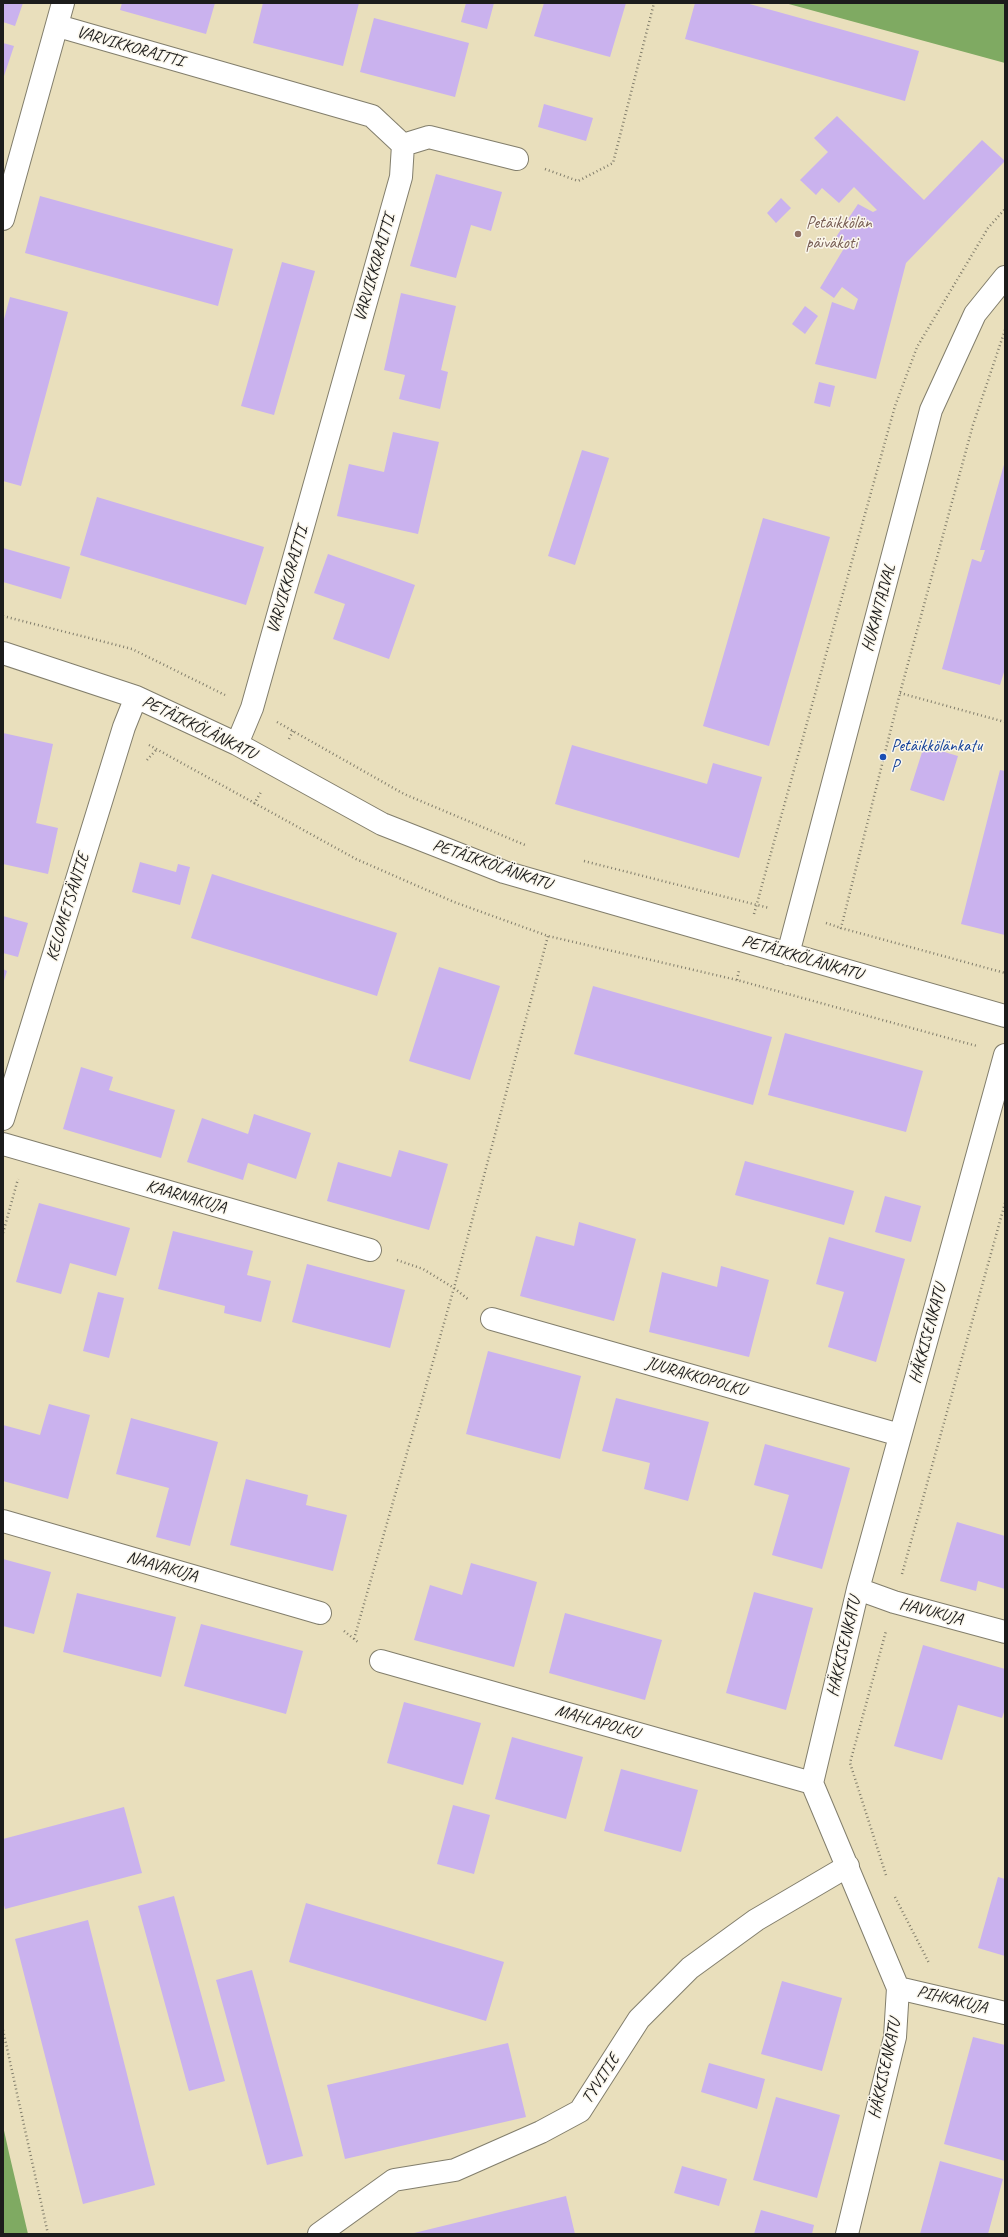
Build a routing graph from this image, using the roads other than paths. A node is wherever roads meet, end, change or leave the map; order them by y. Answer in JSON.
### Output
{"nodes":[{"id":1,"x":63,"y":3,"type":"edge"},
{"id":2,"x":58,"y":26,"type":"junction"},
{"id":3,"x":403,"y":145,"type":"junction"},
{"id":4,"x":517,"y":159,"type":"road end"},
{"id":5,"x":3,"y":219,"type":"edge"},
{"id":6,"x":1005,"y":276,"type":"edge"},
{"id":7,"x":3,"y":653,"type":"edge"},
{"id":8,"x":136,"y":697,"type":"junction"},
{"id":9,"x":237,"y":744,"type":"junction"},
{"id":10,"x":788,"y":954,"type":"junction"},
{"id":11,"x":1005,"y":1016,"type":"edge"},
{"id":12,"x":1005,"y":1055,"type":"edge"},
{"id":13,"x":3,"y":1119,"type":"edge"},
{"id":14,"x":3,"y":1144,"type":"edge"},
{"id":15,"x":370,"y":1250,"type":"road end"},
{"id":16,"x":492,"y":1319,"type":"road end"},
{"id":17,"x":900,"y":1435,"type":"junction"},
{"id":18,"x":3,"y":1521,"type":"edge"},
{"id":19,"x":858,"y":1589,"type":"junction"},
{"id":20,"x":320,"y":1613,"type":"road end"},
{"id":21,"x":1005,"y":1632,"type":"edge"},
{"id":22,"x":381,"y":1661,"type":"road end"},
{"id":23,"x":812,"y":1783,"type":"junction"},
{"id":24,"x":848,"y":1866,"type":"junction"},
{"id":25,"x":898,"y":1988,"type":"junction"},
{"id":26,"x":1005,"y":2013,"type":"edge"},
{"id":27,"x":319,"y":2234,"type":"edge"},
{"id":28,"x":847,"y":2234,"type":"edge"}],
"edges":[{"from":1,"to":2,"type":"street","name":"VARVIKKORAITTI"},
{"from":2,"to":3,"type":"street","name":"VARVIKKORAITTI"},
{"from":2,"to":5,"type":"street","name":"VARVIKKORAITTI"},
{"from":3,"to":4,"type":"street"},
{"from":3,"to":9,"type":"street","name":"VARVIKKORAITTI"},
{"from":6,"to":10,"type":"street","name":"HUKANTAIVAL"},
{"from":7,"to":8,"type":"street","name":"PETÄIKKÖLÄNKATU"},
{"from":8,"to":9,"type":"street","name":"PETÄIKKÖLÄNKATU"},
{"from":8,"to":13,"type":"street","name":"KELOMETSÄNTIE"},
{"from":9,"to":10,"type":"street","name":"PETÄIKKÖLÄNKATU"},
{"from":10,"to":11,"type":"street","name":"PETÄIKKÖLÄNKATU"},
{"from":12,"to":17,"type":"street","name":"HÄKKISENKATU"},
{"from":14,"to":15,"type":"street","name":"KAARNAKUJA"},
{"from":16,"to":17,"type":"street","name":"JUURAKKOPOLKU"},
{"from":17,"to":19,"type":"street","name":"HÄKKISENKATU"},
{"from":18,"to":20,"type":"street","name":"NAAVAKUJA"},
{"from":19,"to":21,"type":"street","name":"HAVUKUJA"},
{"from":19,"to":23,"type":"street","name":"HÄKKISENKATU"},
{"from":22,"to":23,"type":"street","name":"MAHLAPOLKU"},
{"from":23,"to":24,"type":"street","name":"HÄKKISENKATU"},
{"from":24,"to":25,"type":"street","name":"HÄKKISENKATU"},
{"from":24,"to":27,"type":"street","name":"TYVITIE"},
{"from":25,"to":26,"type":"street","name":"PIHKAKUJA"},
{"from":25,"to":28,"type":"street","name":"HÄKKISENKATU"}]}
